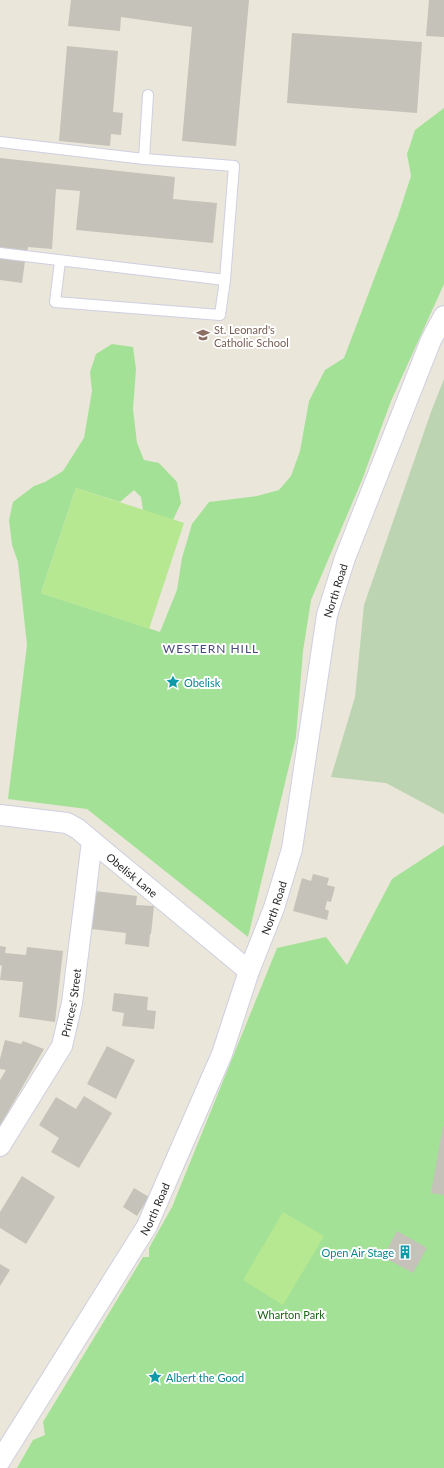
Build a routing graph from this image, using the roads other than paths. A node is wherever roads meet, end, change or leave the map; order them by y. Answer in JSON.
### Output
{"nodes":[{"id":1,"x":148,"y":94,"type":"dead end"},
{"id":2,"x":0,"y":142,"type":"edge"},
{"id":3,"x":144,"y":159,"type":"junction"},
{"id":4,"x":0,"y":253,"type":"edge"},
{"id":5,"x":60,"y":261,"type":"junction"},
{"id":6,"x":224,"y":280,"type":"junction"},
{"id":7,"x":444,"y":316,"type":"edge"},
{"id":8,"x":0,"y":815,"type":"edge"},
{"id":9,"x":92,"y":841,"type":"junction"},
{"id":10,"x":249,"y":971,"type":"junction"},
{"id":11,"x":0,"y":1146,"type":"edge"},
{"id":12,"x":0,"y":1460,"type":"edge"}],
"edges":[{"from":1,"to":3,"type":"lane"},
{"from":2,"to":3,"type":"lane"},
{"from":3,"to":6,"type":"lane"},
{"from":4,"to":5,"type":"lane"},
{"from":5,"to":6,"type":"lane"},
{"from":5,"to":6,"type":"lane"},
{"from":7,"to":10,"type":"street","name":"North Road"},
{"from":8,"to":9,"type":"street","name":"Obelisk Lane"},
{"from":9,"to":10,"type":"street","name":"Obelisk Lane"},
{"from":9,"to":11,"type":"street","name":"Princes' Street"},
{"from":10,"to":12,"type":"street","name":"North Road"}]}
